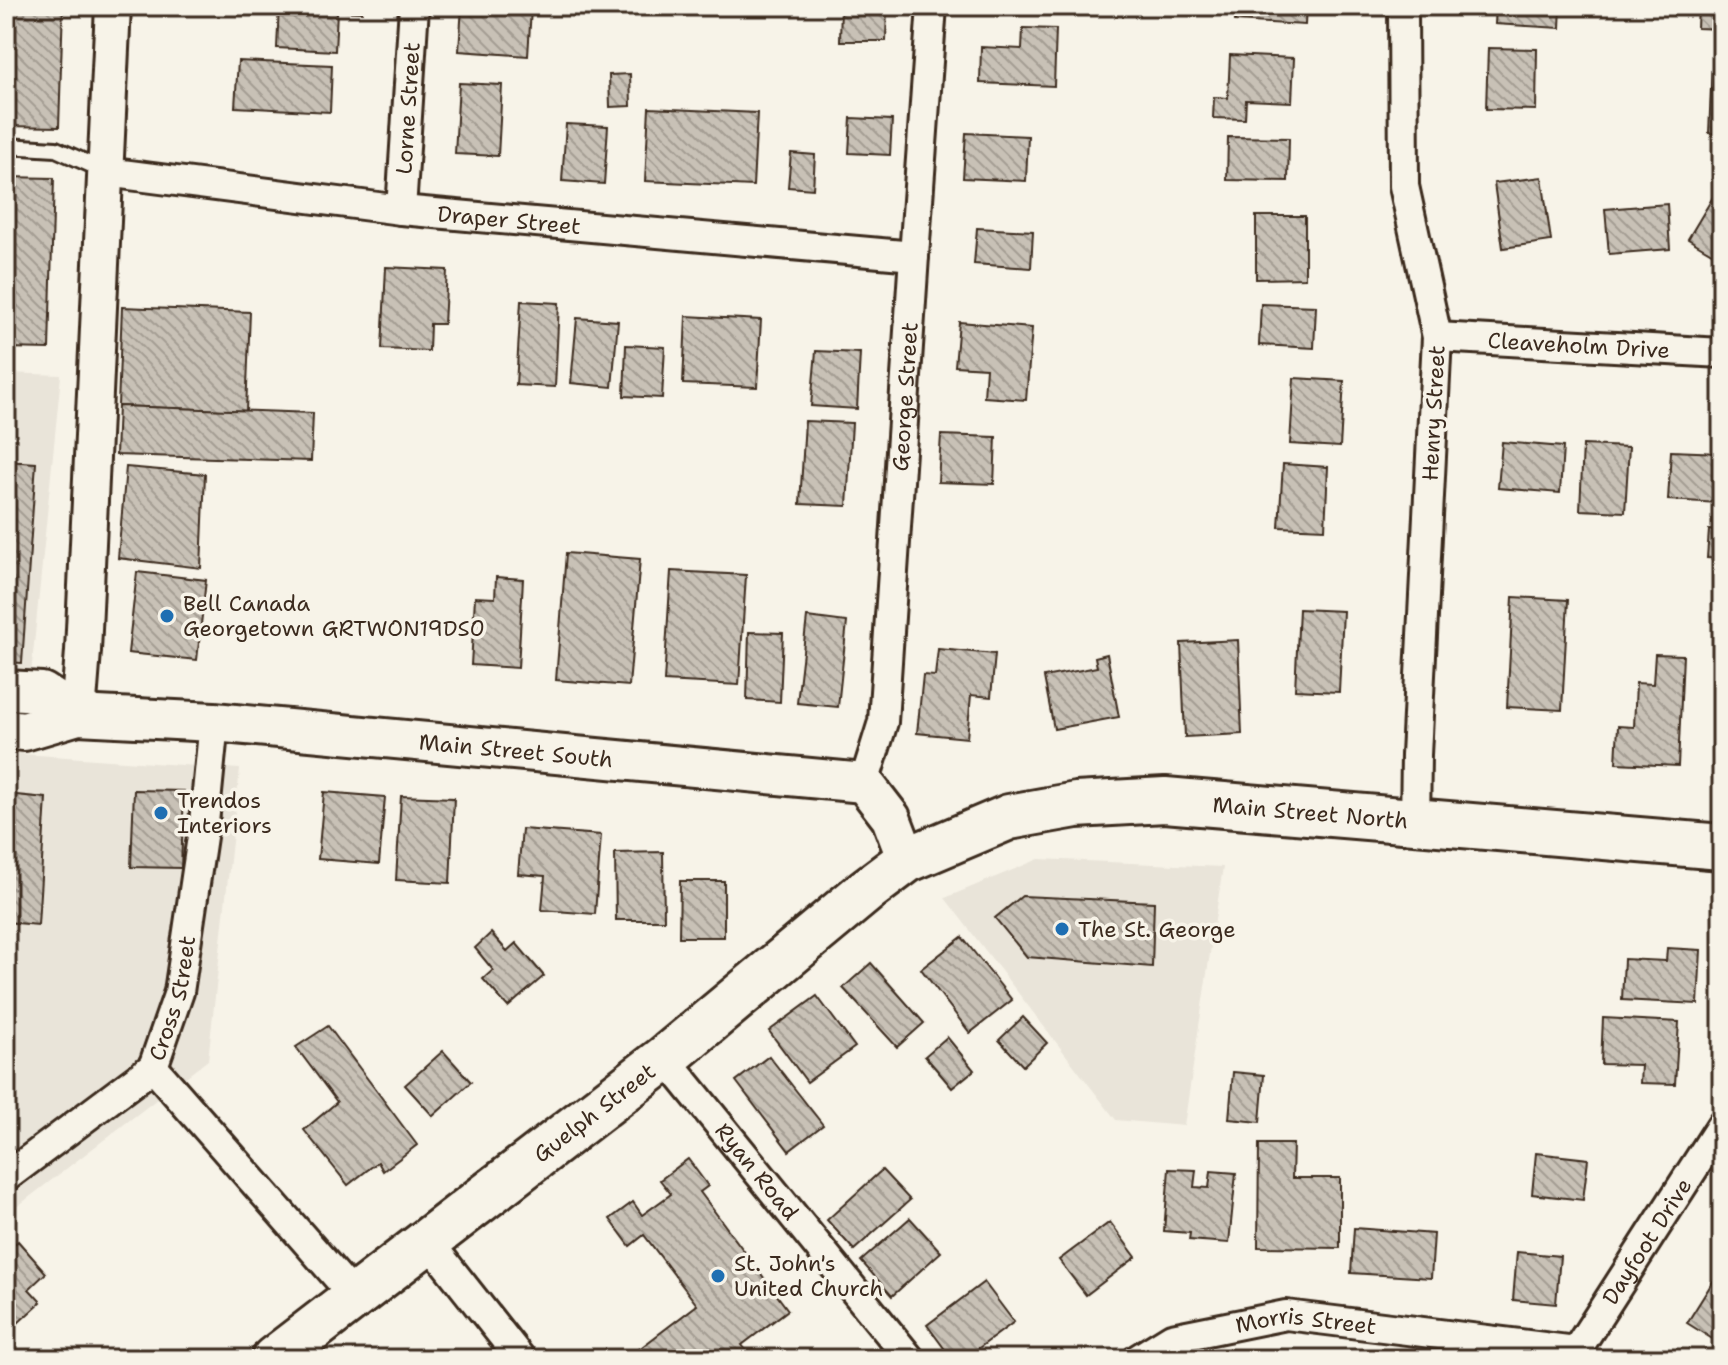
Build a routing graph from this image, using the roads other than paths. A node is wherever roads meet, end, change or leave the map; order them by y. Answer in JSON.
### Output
{"nodes":[{"id":1,"x":113,"y":6,"type":"edge"},
{"id":2,"x":414,"y":6,"type":"edge"},
{"id":3,"x":932,"y":6,"type":"edge"},
{"id":4,"x":1403,"y":6,"type":"edge"},
{"id":5,"x":6,"y":146,"type":"edge"},
{"id":6,"x":106,"y":172,"type":"junction"},
{"id":7,"x":401,"y":210,"type":"junction"},
{"id":8,"x":914,"y":256,"type":"junction"},
{"id":9,"x":1437,"y":337,"type":"junction"},
{"id":10,"x":1722,"y":353,"type":"edge"},
{"id":11,"x":6,"y":690,"type":"edge"},
{"id":12,"x":78,"y":715,"type":"junction"},
{"id":13,"x":214,"y":722,"type":"junction"},
{"id":14,"x":6,"y":729,"type":"edge"},
{"id":15,"x":864,"y":783,"type":"junction"},
{"id":16,"x":1415,"y":823,"type":"junction"},
{"id":17,"x":1722,"y":847,"type":"edge"},
{"id":18,"x":907,"y":860,"type":"junction"},
{"id":19,"x":665,"y":1058,"type":"junction"},
{"id":20,"x":153,"y":1067,"type":"junction"},
{"id":21,"x":1722,"y":1124,"type":"edge"},
{"id":22,"x":6,"y":1177,"type":"edge"},
{"id":23,"x":427,"y":1240,"type":"junction"},
{"id":24,"x":354,"y":1296,"type":"junction"},
{"id":25,"x":1574,"y":1355,"type":"edge"},
{"id":26,"x":274,"y":1359,"type":"edge"},
{"id":27,"x":521,"y":1359,"type":"edge"},
{"id":28,"x":910,"y":1359,"type":"edge"},
{"id":29,"x":1138,"y":1359,"type":"edge"}],
"edges":[{"from":1,"to":6,"type":"street"},
{"from":2,"to":7,"type":"street","name":"Lorne Street"},
{"from":3,"to":8,"type":"street","name":"George Street"},
{"from":4,"to":9,"type":"street","name":"Henry Street"},
{"from":5,"to":6,"type":"lane"},
{"from":6,"to":7,"type":"street","name":"Draper Street"},
{"from":6,"to":12,"type":"street"},
{"from":7,"to":8,"type":"street","name":"Draper Street"},
{"from":8,"to":15,"type":"street","name":"George Street"},
{"from":9,"to":10,"type":"street","name":"Cleaveholm Drive"},
{"from":9,"to":16,"type":"street","name":"Henry Street"},
{"from":11,"to":12,"type":"main road","name":"Main Street South"},
{"from":12,"to":13,"type":"main road","name":"Main Street South"},
{"from":12,"to":14,"type":"main road","name":"Main Street South"},
{"from":13,"to":15,"type":"main road","name":"Main Street South"},
{"from":13,"to":20,"type":"street","name":"Cross Street"},
{"from":15,"to":18,"type":"main road"},
{"from":16,"to":17,"type":"main road","name":"Main Street North"},
{"from":16,"to":18,"type":"main road","name":"Main Street North"},
{"from":18,"to":19,"type":"main road","name":"Guelph Street"},
{"from":19,"to":23,"type":"main road","name":"Guelph Street"},
{"from":19,"to":28,"type":"street","name":"Ryan Road"},
{"from":20,"to":22,"type":"street"},
{"from":20,"to":24,"type":"street","name":"Cross Street"},
{"from":21,"to":25,"type":"street","name":"Dayfoot Drive"},
{"from":23,"to":24,"type":"main road","name":"Guelph Street"},
{"from":23,"to":27,"type":"street"},
{"from":24,"to":26,"type":"main road","name":"Guelph Street"},
{"from":25,"to":29,"type":"street","name":"Morris Street"}]}
